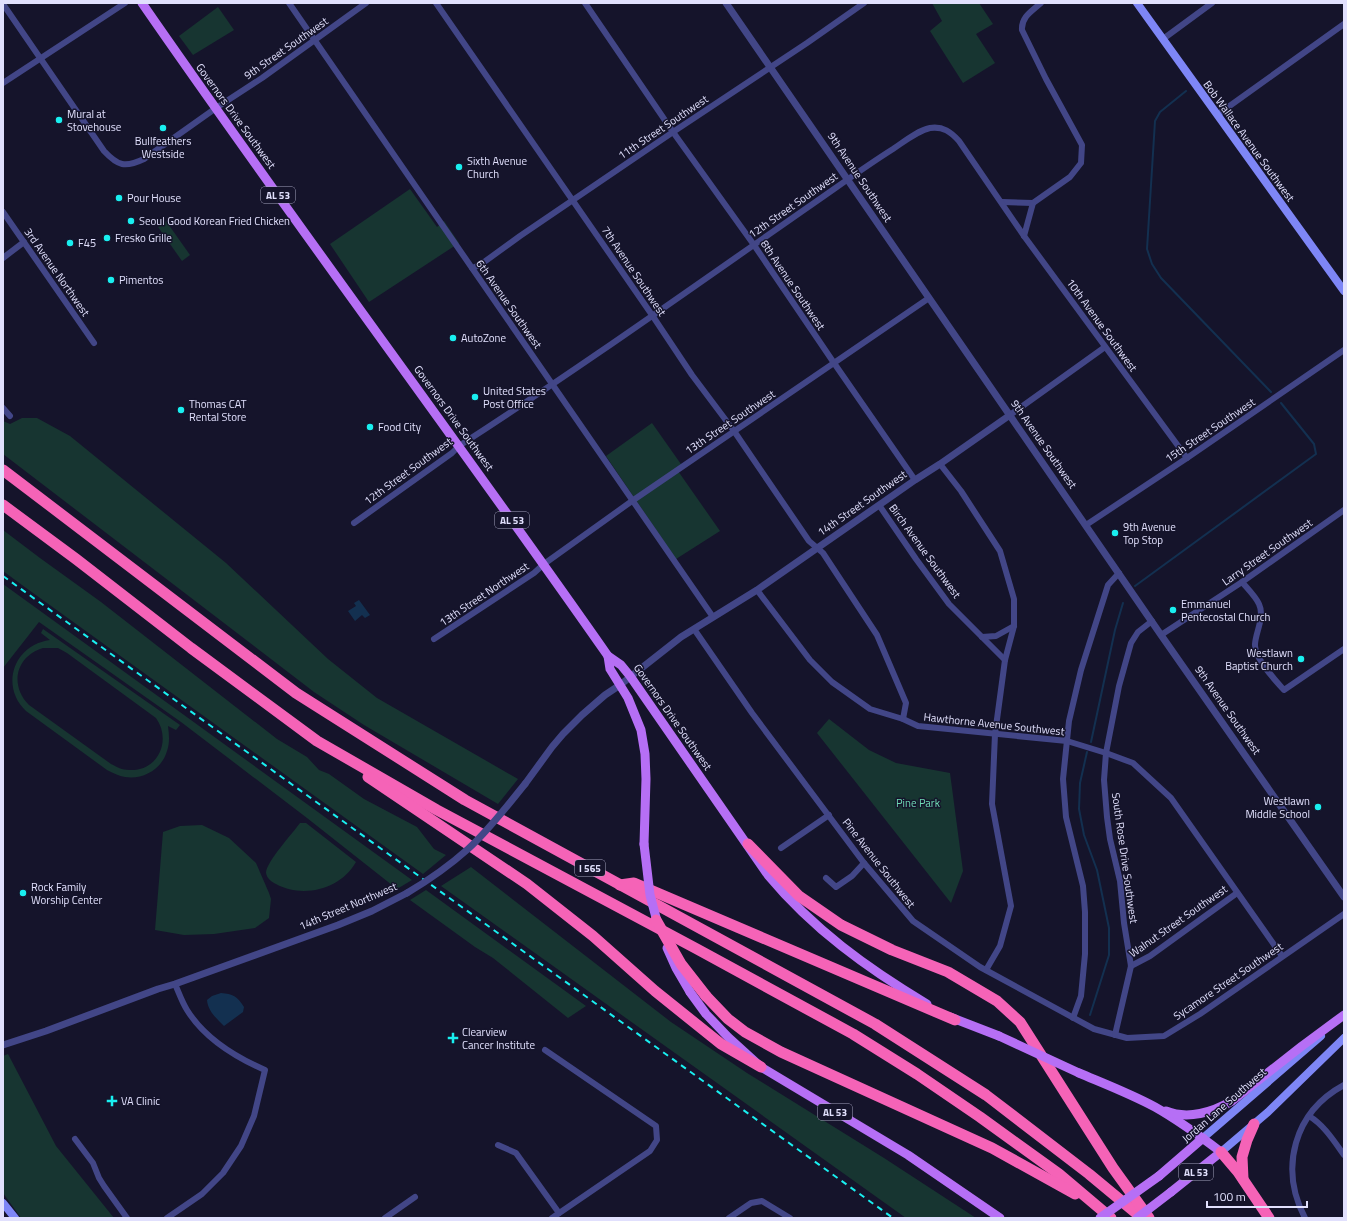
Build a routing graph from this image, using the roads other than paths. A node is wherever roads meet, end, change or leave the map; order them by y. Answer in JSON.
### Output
{"nodes":[{"id":1,"x":125,"y":3,"type":"edge"},
{"id":2,"x":142,"y":3,"type":"edge"},
{"id":3,"x":289,"y":3,"type":"edge"},
{"id":4,"x":366,"y":3,"type":"edge"},
{"id":5,"x":436,"y":3,"type":"edge"},
{"id":6,"x":584,"y":3,"type":"edge"},
{"id":7,"x":726,"y":3,"type":"edge"},
{"id":8,"x":864,"y":3,"type":"edge"},
{"id":9,"x":1041,"y":3,"type":"edge"},
{"id":10,"x":1137,"y":3,"type":"edge"},
{"id":11,"x":1212,"y":3,"type":"edge"},
{"id":12,"x":3,"y":4,"type":"edge"},
{"id":13,"x":1344,"y":24,"type":"edge"},
{"id":14,"x":1163,"y":39,"type":"junction"},
{"id":15,"x":315,"y":40,"type":"junction"},
{"id":16,"x":41,"y":58,"type":"junction"},
{"id":17,"x":770,"y":67,"type":"junction"},
{"id":18,"x":3,"y":83,"type":"edge"},
{"id":19,"x":216,"y":108,"type":"junction"},
{"id":20,"x":1217,"y":115,"type":"junction"},
{"id":21,"x":673,"y":132,"type":"junction"},
{"id":22,"x":848,"y":180,"type":"junction"},
{"id":23,"x":573,"y":200,"type":"junction"},
{"id":24,"x":1002,"y":202,"type":"junction"},
{"id":25,"x":1033,"y":203,"type":"junction"},
{"id":26,"x":3,"y":212,"type":"edge"},
{"id":27,"x":1024,"y":236,"type":"junction"},
{"id":28,"x":24,"y":242,"type":"junction"},
{"id":29,"x":754,"y":245,"type":"junction"},
{"id":30,"x":3,"y":258,"type":"edge"},
{"id":31,"x":472,"y":268,"type":"junction"},
{"id":32,"x":1344,"y":291,"type":"edge"},
{"id":33,"x":929,"y":298,"type":"junction"},
{"id":34,"x":652,"y":316,"type":"junction"},
{"id":35,"x":94,"y":343,"type":"dead end"},
{"id":36,"x":1105,"y":347,"type":"junction"},
{"id":37,"x":1344,"y":350,"type":"edge"},
{"id":38,"x":834,"y":363,"type":"junction"},
{"id":39,"x":553,"y":385,"type":"junction"},
{"id":40,"x":3,"y":408,"type":"edge"},
{"id":41,"x":1010,"y":415,"type":"junction"},
{"id":42,"x":10,"y":416,"type":"dead end"},
{"id":43,"x":734,"y":431,"type":"junction"},
{"id":44,"x":459,"y":446,"type":"junction"},
{"id":45,"x":1187,"y":458,"type":"junction"},
{"id":46,"x":940,"y":464,"type":"junction"},
{"id":47,"x":3,"y":470,"type":"edge"},
{"id":48,"x":916,"y":480,"type":"junction"},
{"id":49,"x":632,"y":501,"type":"junction"},
{"id":50,"x":3,"y":505,"type":"edge"},
{"id":51,"x":879,"y":505,"type":"junction"},
{"id":52,"x":1344,"y":510,"type":"edge"},
{"id":53,"x":354,"y":523,"type":"dead end"},
{"id":54,"x":1086,"y":525,"type":"junction"},
{"id":55,"x":817,"y":548,"type":"junction"},
{"id":56,"x":544,"y":564,"type":"junction"},
{"id":57,"x":1118,"y":572,"type":"junction"},
{"id":58,"x":1242,"y":582,"type":"junction"},
{"id":59,"x":756,"y":590,"type":"junction"},
{"id":60,"x":713,"y":617,"type":"junction"},
{"id":61,"x":1152,"y":621,"type":"junction"},
{"id":62,"x":1014,"y":626,"type":"junction"},
{"id":63,"x":694,"y":629,"type":"junction"},
{"id":64,"x":1161,"y":635,"type":"junction"},
{"id":65,"x":982,"y":637,"type":"junction"},
{"id":66,"x":434,"y":639,"type":"dead end"},
{"id":67,"x":1344,"y":649,"type":"edge"},
{"id":68,"x":608,"y":656,"type":"junction"},
{"id":69,"x":1006,"y":660,"type":"junction"},
{"id":70,"x":630,"y":676,"type":"junction"},
{"id":71,"x":620,"y":685,"type":"junction"},
{"id":72,"x":903,"y":719,"type":"junction"},
{"id":73,"x":994,"y":734,"type":"junction"},
{"id":74,"x":317,"y":741,"type":"junction"},
{"id":75,"x":1067,"y":741,"type":"junction"},
{"id":76,"x":1106,"y":753,"type":"junction"},
{"id":77,"x":829,"y":815,"type":"junction"},
{"id":78,"x":748,"y":844,"type":"junction"},
{"id":79,"x":781,"y":848,"type":"dead end"},
{"id":80,"x":864,"y":863,"type":"junction"},
{"id":81,"x":826,"y":878,"type":"dead end"},
{"id":82,"x":620,"y":885,"type":"junction"},
{"id":83,"x":1238,"y":893,"type":"junction"},
{"id":84,"x":1344,"y":897,"type":"edge"},
{"id":85,"x":1344,"y":914,"type":"edge"},
{"id":86,"x":656,"y":920,"type":"junction"},
{"id":87,"x":1282,"y":956,"type":"junction"},
{"id":88,"x":1131,"y":966,"type":"junction"},
{"id":89,"x":986,"y":970,"type":"junction"},
{"id":90,"x":175,"y":984,"type":"junction"},
{"id":91,"x":1344,"y":1015,"type":"edge"},
{"id":92,"x":1073,"y":1018,"type":"junction"},
{"id":93,"x":955,"y":1020,"type":"junction"},
{"id":94,"x":1115,"y":1035,"type":"junction"},
{"id":95,"x":1344,"y":1038,"type":"edge"},
{"id":96,"x":3,"y":1045,"type":"edge"},
{"id":97,"x":545,"y":1050,"type":"dead end"},
{"id":98,"x":761,"y":1067,"type":"junction"},
{"id":99,"x":1344,"y":1085,"type":"edge"},
{"id":100,"x":1154,"y":1107,"type":"junction"},
{"id":101,"x":1309,"y":1116,"type":"junction"},
{"id":102,"x":1254,"y":1124,"type":"junction"},
{"id":103,"x":1203,"y":1138,"type":"junction"},
{"id":104,"x":75,"y":1139,"type":"dead end"},
{"id":105,"x":498,"y":1145,"type":"dead end"},
{"id":106,"x":1221,"y":1152,"type":"junction"},
{"id":107,"x":1344,"y":1155,"type":"edge"},
{"id":108,"x":1243,"y":1180,"type":"junction"},
{"id":109,"x":415,"y":1197,"type":"dead end"},
{"id":110,"x":3,"y":1203,"type":"edge"},
{"id":111,"x":1098,"y":1207,"type":"junction"},
{"id":112,"x":559,"y":1213,"type":"junction"},
{"id":113,"x":998,"y":1217,"type":"edge"},
{"id":114,"x":14,"y":1218,"type":"edge"},
{"id":115,"x":127,"y":1218,"type":"edge"},
{"id":116,"x":168,"y":1218,"type":"edge"},
{"id":117,"x":384,"y":1218,"type":"edge"},
{"id":118,"x":552,"y":1218,"type":"edge"},
{"id":119,"x":729,"y":1218,"type":"edge"},
{"id":120,"x":790,"y":1218,"type":"edge"},
{"id":121,"x":1100,"y":1218,"type":"edge"},
{"id":122,"x":1111,"y":1218,"type":"edge"},
{"id":123,"x":1137,"y":1218,"type":"edge"},
{"id":124,"x":1142,"y":1218,"type":"edge"},
{"id":125,"x":1149,"y":1218,"type":"edge"},
{"id":126,"x":1269,"y":1218,"type":"edge"},
{"id":127,"x":1305,"y":1218,"type":"edge"}],
"edges":[{"from":1,"to":16,"type":"street"},
{"from":2,"to":19,"type":"main road","name":"Governors Drive Southwest","number":"AL 53"},
{"from":3,"to":15,"type":"street","name":"6th Avenue Southwest"},
{"from":4,"to":15,"type":"street","name":"9th Street Southwest"},
{"from":5,"to":23,"type":"street","name":"7th Avenue Southwest"},
{"from":6,"to":21,"type":"street","name":"8th Avenue Southwest"},
{"from":7,"to":17,"type":"street","name":"9th Avenue Southwest"},
{"from":8,"to":17,"type":"street","name":"11th Street Southwest"},
{"from":9,"to":25,"type":"street"},
{"from":10,"to":14,"type":"main road","name":"Bob Wallace Avenue Southwest"},
{"from":11,"to":14,"type":"street"},
{"from":12,"to":16,"type":"street"},
{"from":13,"to":20,"type":"street"},
{"from":14,"to":20,"type":"main road","name":"Bob Wallace Avenue Southwest"},
{"from":15,"to":19,"type":"street","name":"9th Street Southwest"},
{"from":15,"to":31,"type":"street","name":"6th Avenue Southwest"},
{"from":16,"to":18,"type":"street"},
{"from":16,"to":19,"type":"street","name":"9th Street Southwest"},
{"from":17,"to":21,"type":"street","name":"11th Street Southwest"},
{"from":17,"to":22,"type":"street","name":"9th Avenue Southwest"},
{"from":19,"to":44,"type":"main road","name":"Governors Drive Southwest","number":"AL 53"},
{"from":20,"to":32,"type":"main road","name":"Bob Wallace Avenue Southwest"},
{"from":21,"to":23,"type":"street","name":"11th Street Southwest"},
{"from":21,"to":29,"type":"street","name":"8th Avenue Southwest"},
{"from":22,"to":24,"type":"street","name":"12th Street Southwest"},
{"from":22,"to":29,"type":"street","name":"12th Street Southwest"},
{"from":22,"to":33,"type":"street","name":"9th Avenue Southwest"},
{"from":23,"to":31,"type":"street","name":"11th Street Southwest"},
{"from":23,"to":34,"type":"street","name":"7th Avenue Southwest"},
{"from":24,"to":25,"type":"street"},
{"from":24,"to":27,"type":"street","name":"10th Avenue Southwest"},
{"from":25,"to":27,"type":"street"},
{"from":26,"to":28,"type":"street","name":"3rd Avenue Northwest"},
{"from":27,"to":36,"type":"street","name":"10th Avenue Southwest"},
{"from":28,"to":30,"type":"street"},
{"from":28,"to":35,"type":"street","name":"3rd Avenue Northwest"},
{"from":29,"to":34,"type":"street","name":"12th Street Southwest"},
{"from":29,"to":38,"type":"street","name":"8th Avenue Southwest"},
{"from":31,"to":39,"type":"street","name":"6th Avenue Southwest"},
{"from":33,"to":38,"type":"street","name":"13th Street Southwest"},
{"from":33,"to":41,"type":"street","name":"9th Avenue Southwest"},
{"from":34,"to":39,"type":"street","name":"12th Street Southwest"},
{"from":34,"to":43,"type":"street","name":"7th Avenue Southwest"},
{"from":36,"to":41,"type":"street","name":"14th Street Southwest"},
{"from":36,"to":45,"type":"street","name":"10th Avenue Southwest"},
{"from":37,"to":45,"type":"street","name":"15th Street Southwest"},
{"from":38,"to":43,"type":"street","name":"13th Street Southwest"},
{"from":38,"to":48,"type":"street","name":"8th Avenue Southwest"},
{"from":39,"to":44,"type":"street","name":"12th Street Southwest"},
{"from":39,"to":49,"type":"street","name":"6th Avenue Southwest"},
{"from":40,"to":42,"type":"street"},
{"from":41,"to":46,"type":"street","name":"14th Street Southwest"},
{"from":41,"to":54,"type":"street","name":"9th Avenue Southwest"},
{"from":43,"to":49,"type":"street","name":"13th Street Southwest"},
{"from":43,"to":55,"type":"street","name":"7th Avenue Southwest"},
{"from":44,"to":53,"type":"street","name":"12th Street Southwest"},
{"from":44,"to":56,"type":"main road","name":"Governors Drive Southwest","number":"AL 53"},
{"from":45,"to":54,"type":"street","name":"15th Street Southwest"},
{"from":46,"to":48,"type":"street","name":"14th Street Southwest"},
{"from":46,"to":62,"type":"street"},
{"from":47,"to":82,"type":"highway","number":"I 565"},
{"from":48,"to":51,"type":"street","name":"14th Street Southwest"},
{"from":49,"to":56,"type":"street","name":"13th Street Southwest"},
{"from":49,"to":60,"type":"street","name":"6th Avenue Southwest"},
{"from":50,"to":74,"type":"highway","number":"I 565"},
{"from":51,"to":55,"type":"street","name":"14th Street Southwest"},
{"from":51,"to":65,"type":"street","name":"Birch Avenue Southwest"},
{"from":52,"to":58,"type":"street","name":"Larry Street Southwest"},
{"from":54,"to":57,"type":"street","name":"9th Avenue Southwest"},
{"from":55,"to":59,"type":"street","name":"14th Street Southwest"},
{"from":55,"to":72,"type":"street","name":"7th Avenue Southwest"},
{"from":56,"to":66,"type":"street","name":"13th Street Northwest"},
{"from":56,"to":68,"type":"main road","name":"Governors Drive Southwest","number":"AL 53"},
{"from":57,"to":61,"type":"street","name":"9th Avenue Southwest"},
{"from":57,"to":75,"type":"street"},
{"from":58,"to":64,"type":"street","name":"Larry Street Southwest"},
{"from":58,"to":67,"type":"street"},
{"from":59,"to":60,"type":"street","name":"14th Street Southwest"},
{"from":59,"to":72,"type":"street","name":"Hawthorne Avenue Southwest"},
{"from":60,"to":63,"type":"street","name":"14th Street Southwest"},
{"from":61,"to":64,"type":"street","name":"9th Avenue Southwest"},
{"from":61,"to":76,"type":"street","name":"South Rose Drive Southwest"},
{"from":62,"to":65,"type":"street"},
{"from":62,"to":69,"type":"street"},
{"from":63,"to":70,"type":"street","name":"14th Street Southwest"},
{"from":63,"to":77,"type":"street","name":"Pine Avenue Southwest"},
{"from":64,"to":84,"type":"street","name":"9th Avenue Southwest"},
{"from":65,"to":69,"type":"street","name":"Birch Avenue Southwest"},
{"from":68,"to":70,"type":"main road","name":"Governors Drive Southwest","number":"AL 53"},
{"from":68,"to":71,"type":"main road","number":"AL 53"},
{"from":69,"to":73,"type":"street"},
{"from":70,"to":71,"type":"street","name":"14th Street Northwest"},
{"from":70,"to":78,"type":"main road","name":"Governors Drive Southwest","number":"AL 53"},
{"from":71,"to":86,"type":"main road","number":"AL 53","bridge":true},
{"from":71,"to":90,"type":"street","name":"14th Street Northwest","bridge":true},
{"from":72,"to":73,"type":"street","name":"Hawthorne Avenue Southwest"},
{"from":73,"to":75,"type":"street","name":"Hawthorne Avenue Southwest"},
{"from":73,"to":89,"type":"street"},
{"from":74,"to":98,"type":"highway"},
{"from":74,"to":111,"type":"highway","number":"I 565"},
{"from":75,"to":76,"type":"street","name":"Hawthorne Avenue Southwest"},
{"from":75,"to":92,"type":"street"},
{"from":76,"to":83,"type":"street","name":"Hawthorne Avenue Southwest"},
{"from":76,"to":88,"type":"street","name":"South Rose Drive Southwest"},
{"from":77,"to":79,"type":"street"},
{"from":77,"to":80,"type":"street","name":"Pine Avenue Southwest"},
{"from":78,"to":93,"type":"main road","number":"AL 53"},
{"from":78,"to":125,"type":"highway"},
{"from":80,"to":81,"type":"street"},
{"from":80,"to":89,"type":"street","name":"Pine Avenue Southwest"},
{"from":82,"to":93,"type":"highway"},
{"from":82,"to":124,"type":"highway","number":"I 565"},
{"from":83,"to":87,"type":"street","name":"Hawthorne Avenue Southwest"},
{"from":83,"to":88,"type":"street","name":"Walnut Street Southwest"},
{"from":85,"to":87,"type":"street","name":"Sycamore Street Southwest"},
{"from":86,"to":98,"type":"main road","number":"AL 53","bridge":true},
{"from":86,"to":111,"type":"highway","bridge":true},
{"from":87,"to":94,"type":"street","name":"Sycamore Street Southwest"},
{"from":88,"to":94,"type":"street","name":"South Rose Drive Southwest"},
{"from":89,"to":92,"type":"street","name":"Pine Avenue Southwest"},
{"from":90,"to":96,"type":"street","name":"14th Street Northwest"},
{"from":90,"to":116,"type":"street"},
{"from":91,"to":100,"type":"main road"},
{"from":91,"to":103,"type":"main road","name":"Jordan Lane Southwest"},
{"from":92,"to":94,"type":"street","name":"Pine Avenue Southwest"},
{"from":93,"to":100,"type":"main road","number":"AL 53","bridge":true},
{"from":95,"to":102,"type":"main road"},
{"from":97,"to":112,"type":"street"},
{"from":98,"to":113,"type":"main road","number":"AL 53"},
{"from":99,"to":101,"type":"street"},
{"from":100,"to":103,"type":"main road","number":"AL 53"},
{"from":101,"to":107,"type":"street"},
{"from":101,"to":127,"type":"street"},
{"from":102,"to":106,"type":"main road"},
{"from":102,"to":108,"type":"highway"},
{"from":103,"to":106,"type":"main road","number":"AL 53"},
{"from":103,"to":121,"type":"main road","name":"Jordan Lane Southwest","bridge":true},
{"from":104,"to":115,"type":"street"},
{"from":105,"to":112,"type":"street"},
{"from":106,"to":108,"type":"highway"},
{"from":106,"to":123,"type":"main road","number":"AL 53","bridge":true},
{"from":108,"to":126,"type":"highway"},
{"from":109,"to":117,"type":"street"},
{"from":110,"to":114,"type":"main road"},
{"from":111,"to":122,"type":"highway","number":"I 565"},
{"from":112,"to":118,"type":"street"},
{"from":119,"to":120,"type":"street"}]}
